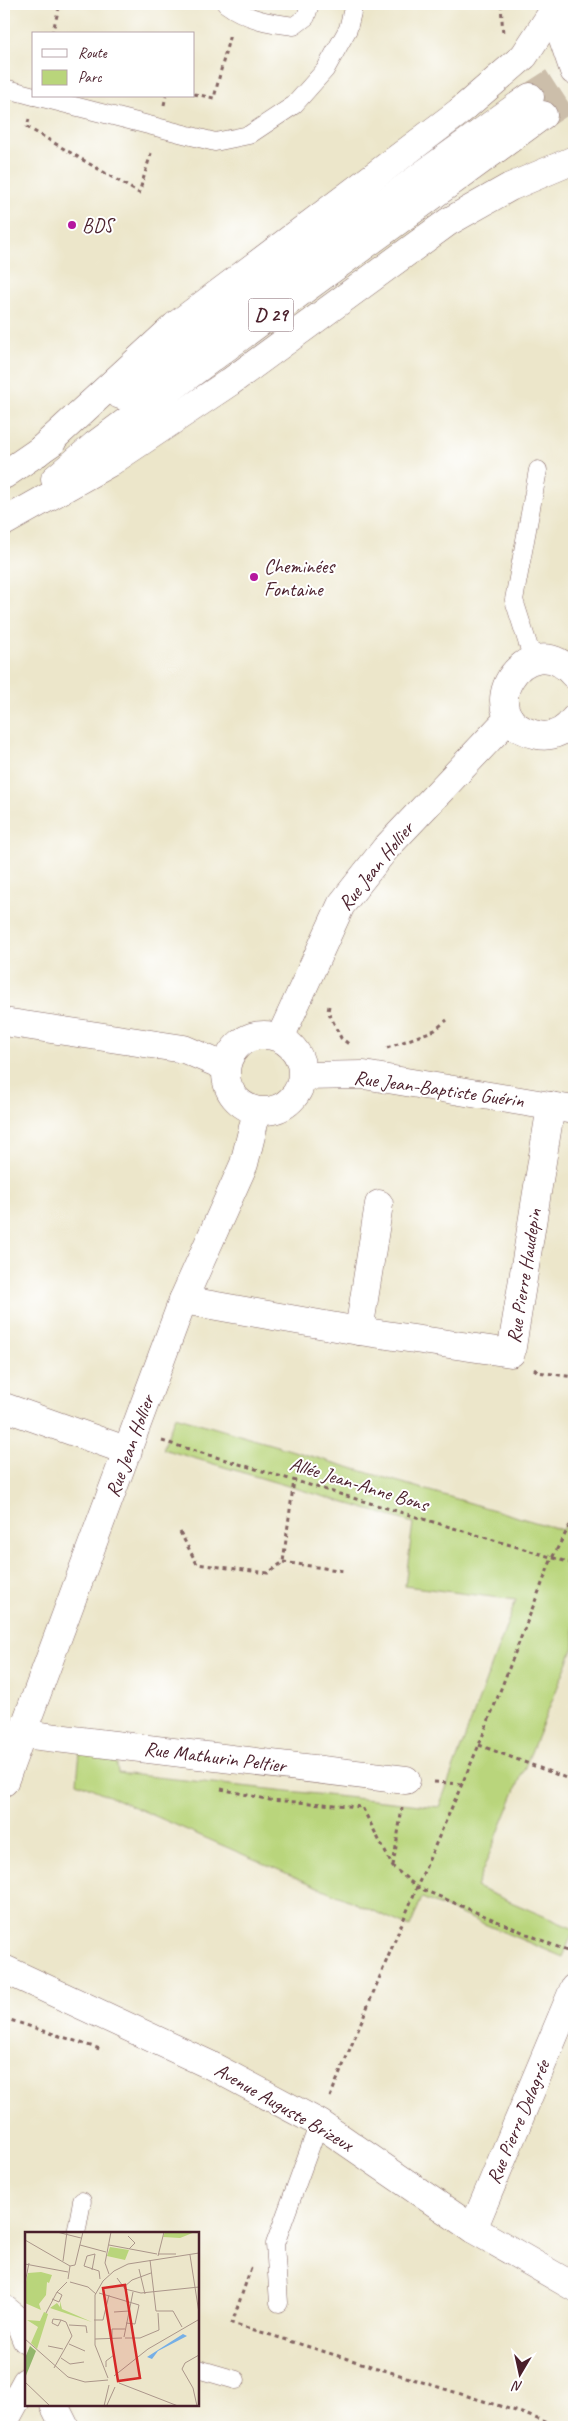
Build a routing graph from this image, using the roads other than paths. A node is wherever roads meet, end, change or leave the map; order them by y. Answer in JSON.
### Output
{"nodes":[{"id":1,"x":226,"y":4,"type":"edge"},
{"id":2,"x":310,"y":4,"type":"edge"},
{"id":3,"x":354,"y":4,"type":"edge"},
{"id":4,"x":558,"y":4,"type":"edge"},
{"id":5,"x":574,"y":71,"type":"edge"},
{"id":6,"x":4,"y":88,"type":"edge"},
{"id":7,"x":33,"y":101,"type":"edge"},
{"id":8,"x":574,"y":160,"type":"edge"},
{"id":9,"x":37,"y":453,"type":"junction"},
{"id":10,"x":538,"y":470,"type":"dead end"},
{"id":11,"x":4,"y":475,"type":"edge"},
{"id":12,"x":4,"y":522,"type":"edge"},
{"id":13,"x":533,"y":660,"type":"junction"},
{"id":14,"x":572,"y":668,"type":"edge"},
{"id":15,"x":509,"y":718,"type":"junction"},
{"id":16,"x":574,"y":719,"type":"edge"},
{"id":17,"x":4,"y":1022,"type":"edge"},
{"id":18,"x":280,"y":1038,"type":"junction"},
{"id":19,"x":226,"y":1068,"type":"junction"},
{"id":20,"x":303,"y":1076,"type":"junction"},
{"id":21,"x":563,"y":1108,"type":"edge"},
{"id":22,"x":257,"y":1111,"type":"junction"},
{"id":23,"x":379,"y":1204,"type":"dead end"},
{"id":24,"x":183,"y":1300,"type":"junction"},
{"id":25,"x":360,"y":1331,"type":"junction"},
{"id":26,"x":4,"y":1407,"type":"edge"},
{"id":27,"x":131,"y":1442,"type":"junction"},
{"id":28,"x":23,"y":1734,"type":"junction"},
{"id":29,"x":406,"y":1780,"type":"dead end"},
{"id":30,"x":4,"y":1782,"type":"edge"},
{"id":31,"x":4,"y":1969,"type":"edge"},
{"id":32,"x":574,"y":1988,"type":"edge"},
{"id":33,"x":319,"y":2123,"type":"junction"},
{"id":34,"x":82,"y":2201,"type":"dead end"},
{"id":35,"x":473,"y":2228,"type":"junction"},
{"id":36,"x":76,"y":2232,"type":"edge"},
{"id":37,"x":574,"y":2287,"type":"edge"},
{"id":38,"x":278,"y":2303,"type":"dead end"},
{"id":39,"x":4,"y":2309,"type":"edge"},
{"id":40,"x":25,"y":2336,"type":"edge"},
{"id":41,"x":199,"y":2369,"type":"edge"},
{"id":42,"x":236,"y":2380,"type":"dead end"},
{"id":43,"x":25,"y":2384,"type":"edge"},
{"id":44,"x":54,"y":2406,"type":"edge"},
{"id":45,"x":4,"y":2422,"type":"edge"},
{"id":46,"x":65,"y":2427,"type":"edge"}],
"edges":[{"from":1,"to":2,"type":"lane"},
{"from":3,"to":7,"type":"lane"},
{"from":4,"to":5,"type":"street"},
{"from":4,"to":9,"type":"street"},
{"from":6,"to":7,"type":"lane"},
{"from":8,"to":12,"type":"street"},
{"from":9,"to":11,"type":"street","number":"D 29"},
{"from":9,"to":12,"type":"street","number":"D 29"},
{"from":10,"to":13,"type":"lane"},
{"from":13,"to":14,"type":"street"},
{"from":13,"to":15,"type":"street"},
{"from":15,"to":16,"type":"street"},
{"from":15,"to":18,"type":"street","name":"Rue Jean Hollier"},
{"from":17,"to":19,"type":"street"},
{"from":18,"to":19,"type":"street"},
{"from":18,"to":20,"type":"street"},
{"from":19,"to":22,"type":"street"},
{"from":20,"to":21,"type":"street","name":"Rue Jean-Baptiste Guérin"},
{"from":20,"to":22,"type":"street"},
{"from":21,"to":25,"type":"street","name":"Rue Pierre Haudepin"},
{"from":22,"to":24,"type":"street","name":"Rue Jean Hollier"},
{"from":23,"to":25,"type":"street"},
{"from":24,"to":25,"type":"street","name":"Rue Pierre Haudepin"},
{"from":24,"to":27,"type":"street","name":"Rue Jean Hollier"},
{"from":26,"to":27,"type":"street"},
{"from":27,"to":28,"type":"street","name":"Rue Jean Hollier"},
{"from":28,"to":29,"type":"street","name":"Rue Mathurin Peltier"},
{"from":28,"to":30,"type":"street","name":"Rue Jean Hollier"},
{"from":31,"to":33,"type":"street","name":"Avenue Auguste Brizeux"},
{"from":32,"to":35,"type":"street","name":"Rue Pierre Delagrée"},
{"from":33,"to":35,"type":"street","name":"Avenue Auguste Brizeux"},
{"from":33,"to":38,"type":"lane"},
{"from":34,"to":36,"type":"lane"},
{"from":35,"to":37,"type":"street","name":"Avenue Auguste Brizeux"},
{"from":39,"to":40,"type":"street"},
{"from":41,"to":42,"type":"lane"},
{"from":43,"to":45,"type":"street"},
{"from":44,"to":46,"type":"street"}]}
